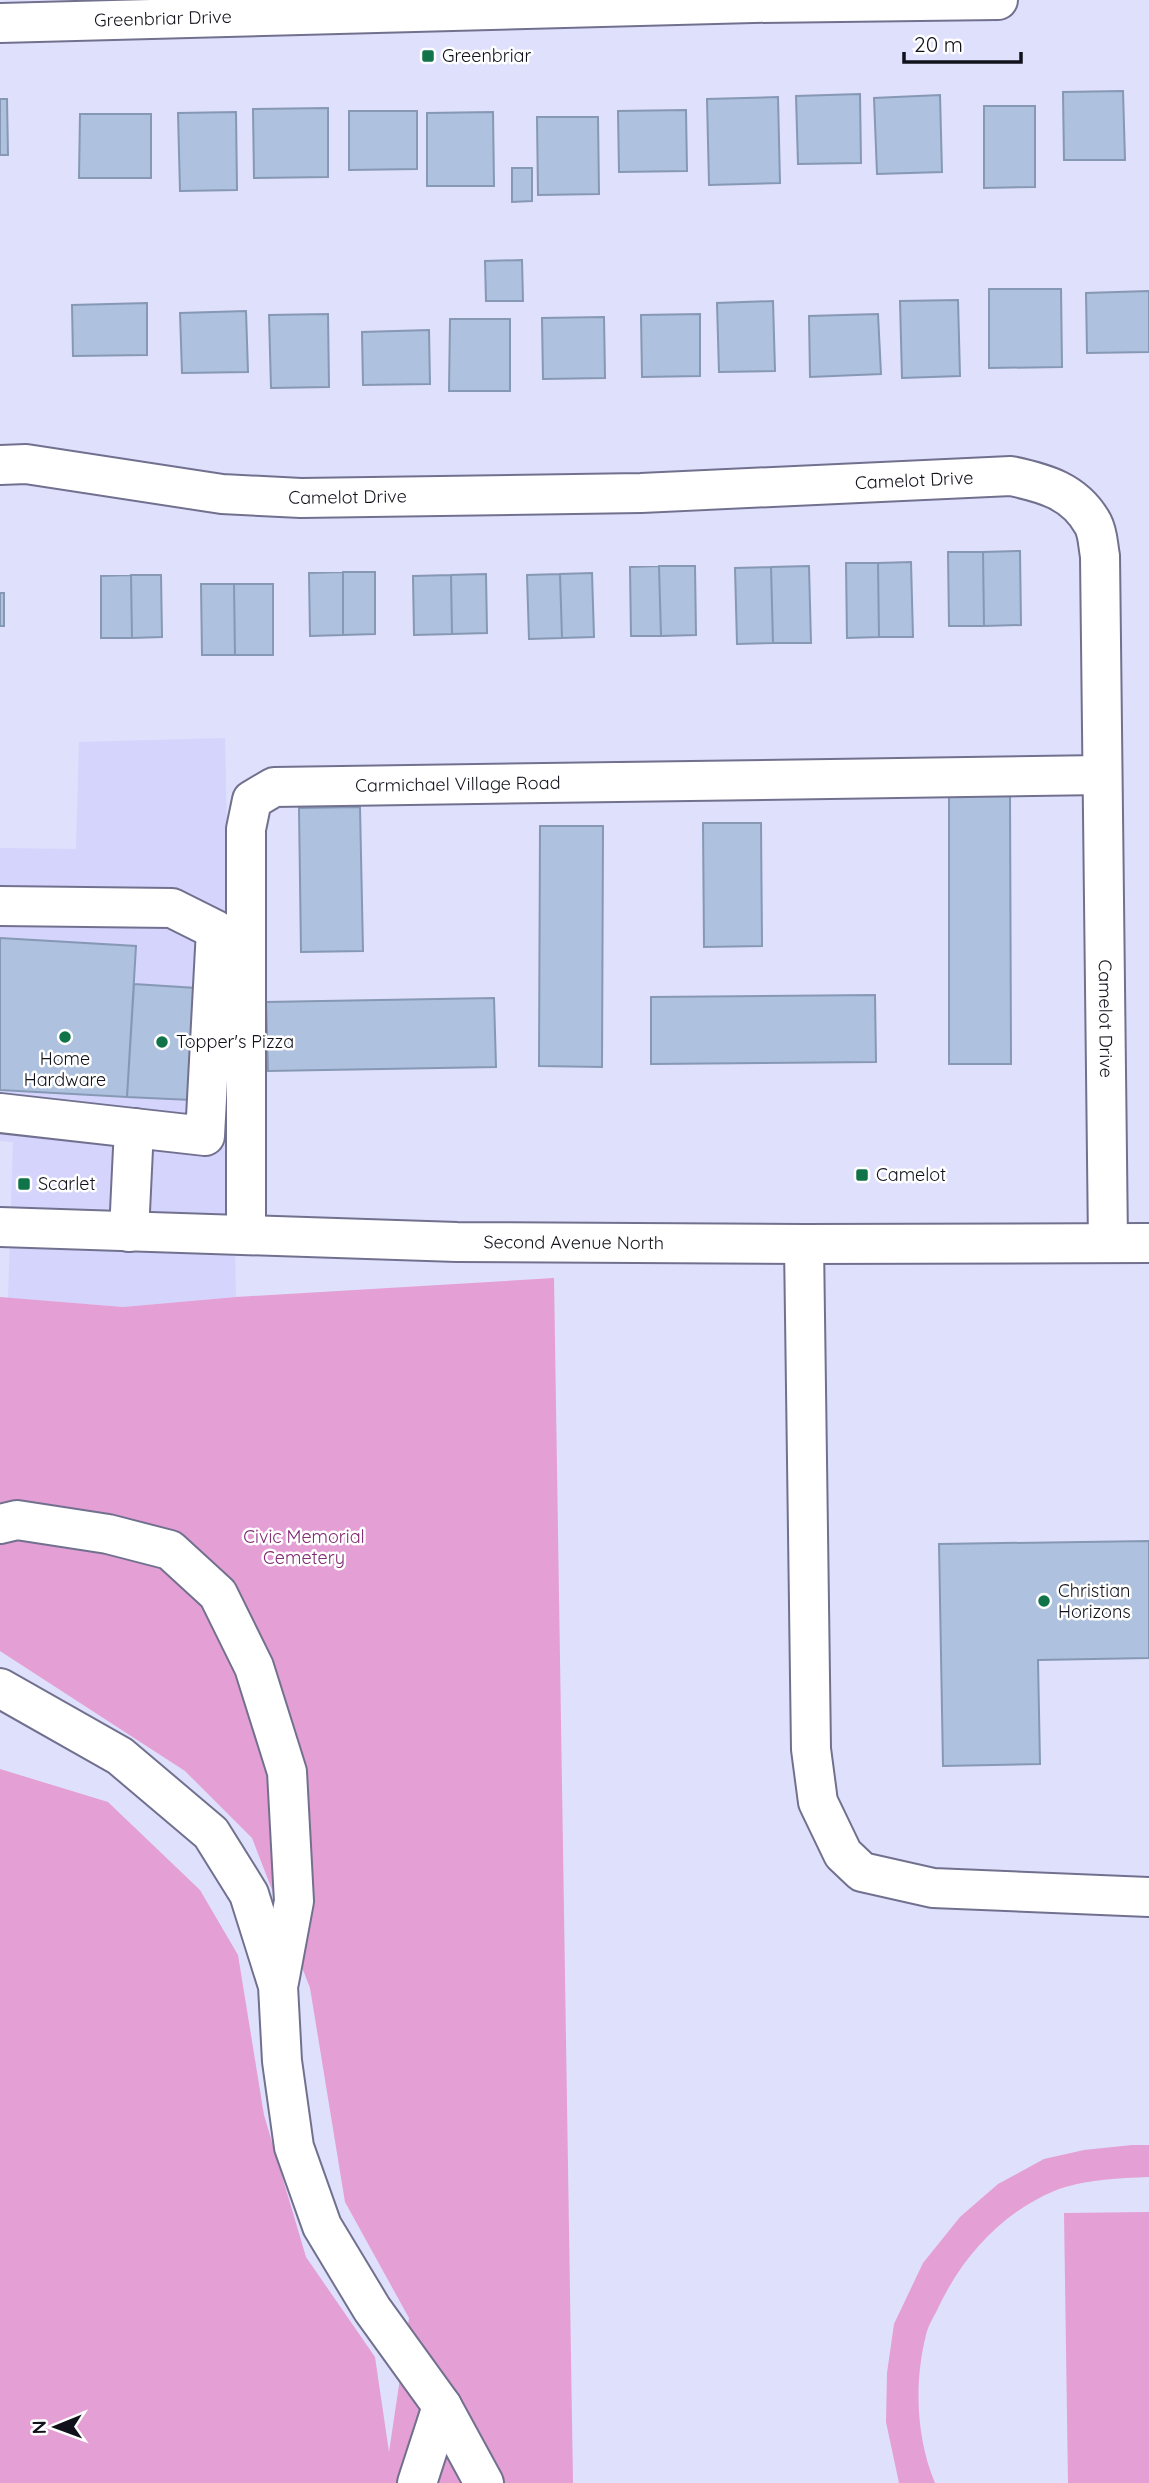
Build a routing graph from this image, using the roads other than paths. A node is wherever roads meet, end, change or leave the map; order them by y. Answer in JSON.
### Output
{"nodes":[{"id":1,"x":999,"y":0,"type":"edge"},
{"id":2,"x":753,"y":1,"type":"edge"},
{"id":3,"x":487,"y":5,"type":"edge"},
{"id":4,"x":0,"y":23,"type":"edge"},
{"id":5,"x":0,"y":465,"type":"edge"},
{"id":6,"x":1102,"y":775,"type":"junction"},
{"id":7,"x":0,"y":906,"type":"edge"},
{"id":8,"x":0,"y":1113,"type":"edge"},
{"id":9,"x":134,"y":1128,"type":"junction"},
{"id":10,"x":0,"y":1227,"type":"edge"},
{"id":11,"x":129,"y":1233,"type":"junction"},
{"id":12,"x":246,"y":1234,"type":"junction"},
{"id":13,"x":1149,"y":1242,"type":"edge"},
{"id":14,"x":1108,"y":1243,"type":"junction"},
{"id":15,"x":804,"y":1244,"type":"junction"},
{"id":16,"x":0,"y":1524,"type":"edge"},
{"id":17,"x":0,"y":1688,"type":"edge"},
{"id":18,"x":1149,"y":1897,"type":"edge"},
{"id":19,"x":278,"y":1986,"type":"junction"},
{"id":20,"x":442,"y":2406,"type":"junction"},
{"id":21,"x":417,"y":2483,"type":"edge"},
{"id":22,"x":484,"y":2483,"type":"edge"}],
"edges":[{"from":1,"to":2,"type":"street","name":"Greenbriar Drive"},
{"from":2,"to":3,"type":"street","name":"Greenbriar Drive"},
{"from":3,"to":4,"type":"street","name":"Greenbriar Drive"},
{"from":5,"to":6,"type":"street","name":"Camelot Drive"},
{"from":6,"to":12,"type":"street","name":"Carmichael Village Road"},
{"from":6,"to":14,"type":"street","name":"Camelot Drive"},
{"from":7,"to":9,"type":"street"},
{"from":8,"to":9,"type":"street"},
{"from":9,"to":11,"type":"street"},
{"from":10,"to":11,"type":"street","name":"Second Avenue North"},
{"from":11,"to":12,"type":"street","name":"Second Avenue North"},
{"from":12,"to":15,"type":"street","name":"Second Avenue North"},
{"from":13,"to":14,"type":"street","name":"Second Avenue North"},
{"from":14,"to":15,"type":"street","name":"Second Avenue North"},
{"from":15,"to":18,"type":"street"},
{"from":16,"to":19,"type":"street"},
{"from":17,"to":19,"type":"street"},
{"from":19,"to":20,"type":"street"},
{"from":20,"to":21,"type":"street"},
{"from":20,"to":22,"type":"street"}]}
